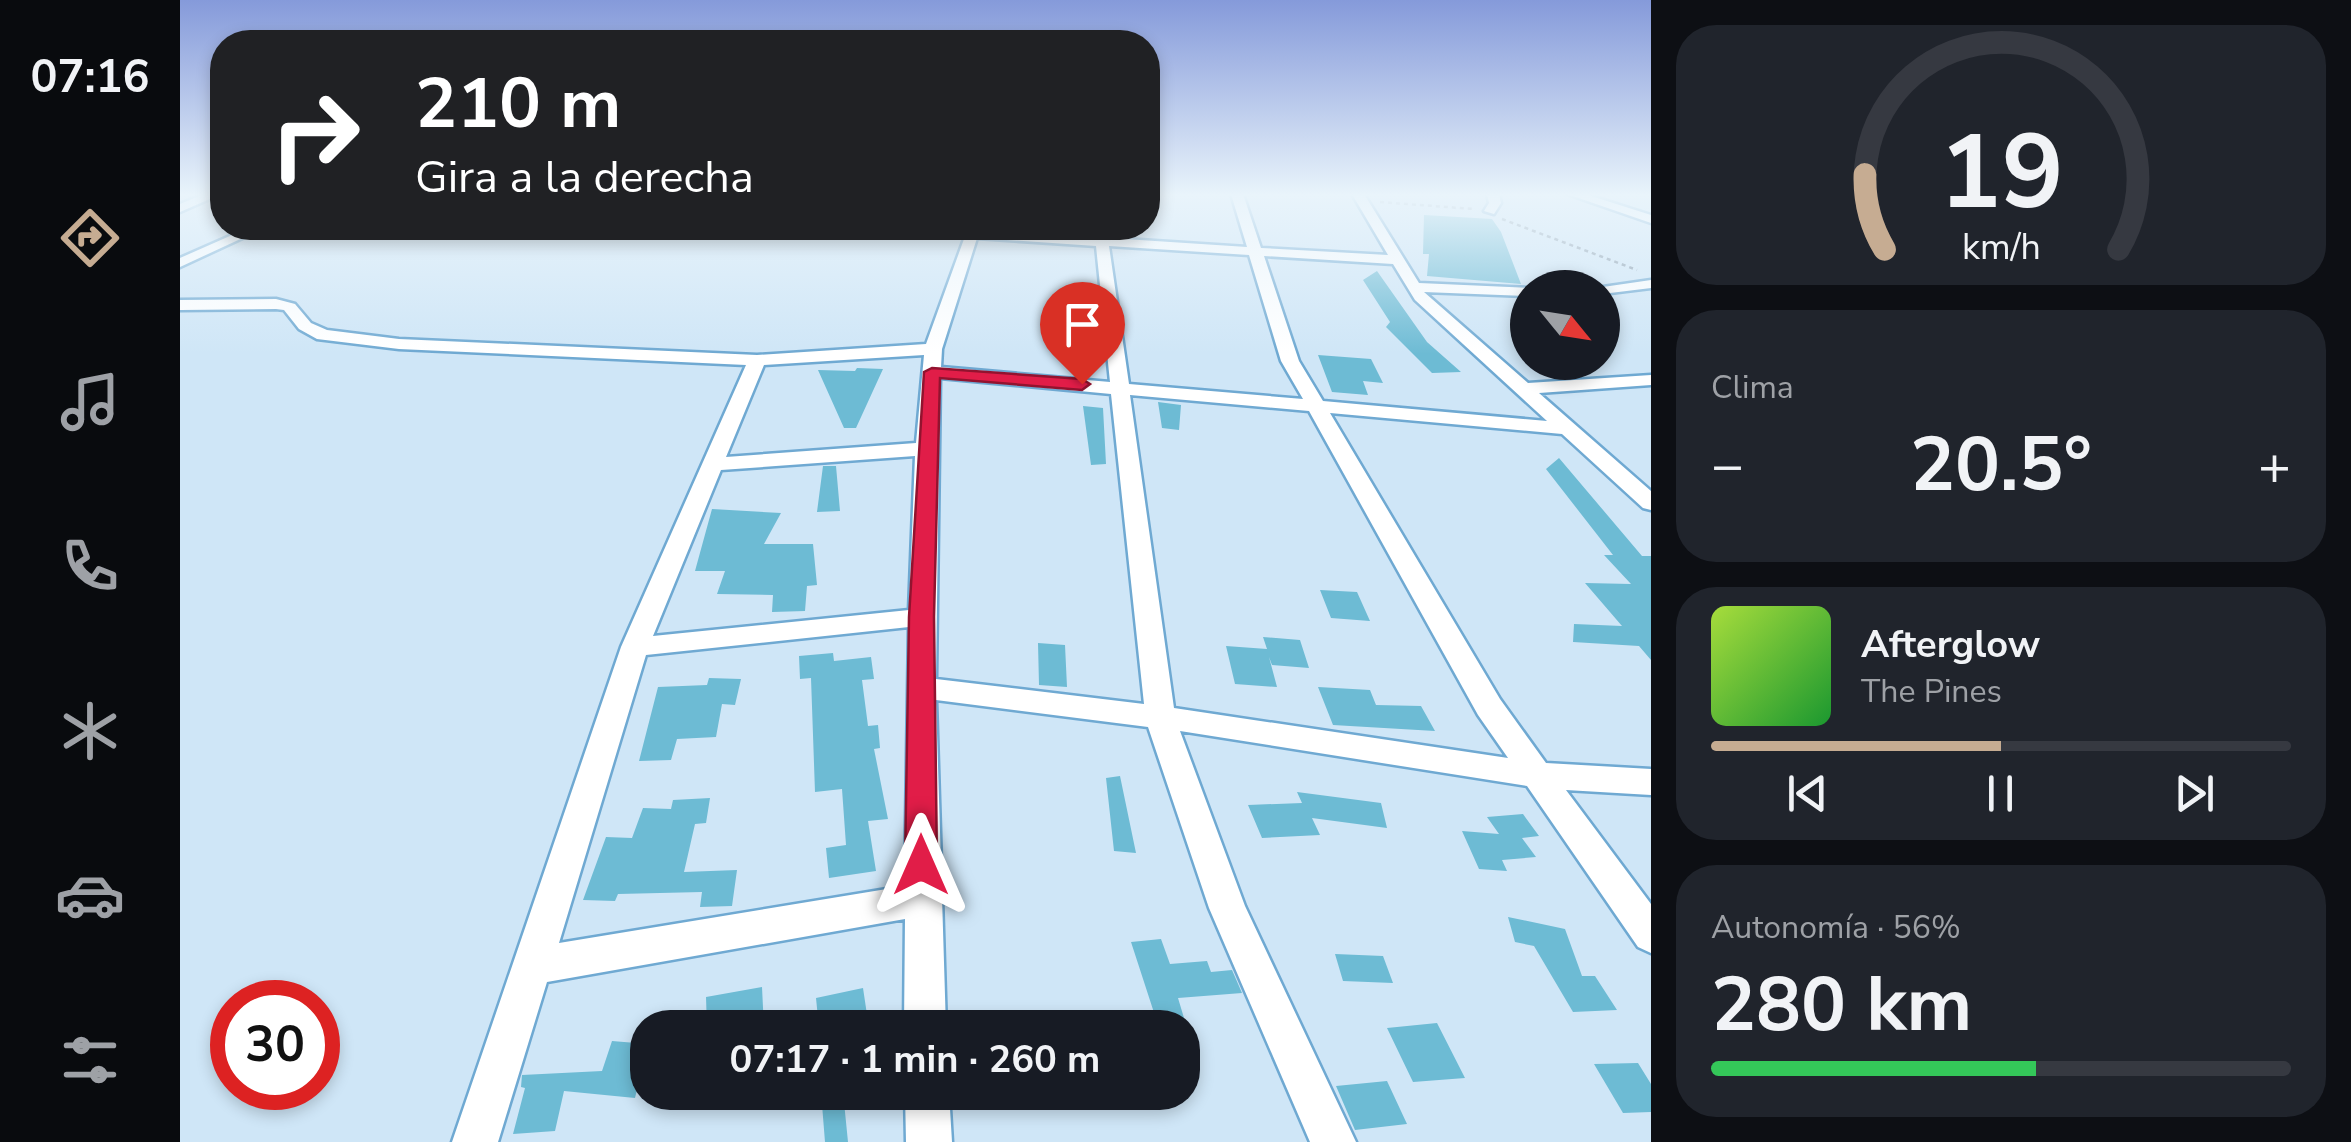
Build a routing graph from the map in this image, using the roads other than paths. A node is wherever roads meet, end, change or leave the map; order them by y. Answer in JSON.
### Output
{"nodes":[{"id":1,"x":214,"y":247,"type":"edge"},
{"id":2,"x":968,"y":247,"type":"edge"},
{"id":3,"x":1103,"y":247,"type":"edge"},
{"id":4,"x":1215,"y":247,"type":"edge"},
{"id":5,"x":1254,"y":247,"type":"edge"},
{"id":6,"x":1390,"y":247,"type":"edge"},
{"id":7,"x":1255,"y":252,"type":"junction"},
{"id":8,"x":1398,"y":260,"type":"junction"},
{"id":9,"x":180,"y":262,"type":"edge"},
{"id":10,"x":1651,"y":284,"type":"edge"},
{"id":11,"x":1414,"y":288,"type":"junction"},
{"id":12,"x":1620,"y":288,"type":"edge"},
{"id":13,"x":1510,"y":291,"type":"edge"},
{"id":14,"x":180,"y":304,"type":"edge"},
{"id":15,"x":757,"y":360,"type":"junction"},
{"id":16,"x":932,"y":360,"type":"junction"},
{"id":17,"x":1651,"y":380,"type":"edge"},
{"id":18,"x":1119,"y":388,"type":"junction"},
{"id":19,"x":1524,"y":389,"type":"junction"},
{"id":20,"x":1316,"y":406,"type":"junction"},
{"id":21,"x":1571,"y":429,"type":"junction"},
{"id":22,"x":926,"y":450,"type":"junction"},
{"id":23,"x":712,"y":464,"type":"junction"},
{"id":24,"x":1651,"y":503,"type":"edge"},
{"id":25,"x":922,"y":617,"type":"junction"},
{"id":26,"x":635,"y":648,"type":"junction"},
{"id":27,"x":921,"y":688,"type":"junction"},
{"id":28,"x":1160,"y":718,"type":"junction"},
{"id":29,"x":1536,"y":775,"type":"junction"},
{"id":30,"x":1651,"y":782,"type":"edge"},
{"id":31,"x":921,"y":900,"type":"junction"},
{"id":32,"x":1651,"y":935,"type":"edge"},
{"id":33,"x":535,"y":965,"type":"junction"},
{"id":34,"x":924,"y":1010,"type":"edge"},
{"id":35,"x":927,"y":1110,"type":"edge"},
{"id":36,"x":476,"y":1142,"type":"edge"},
{"id":37,"x":928,"y":1142,"type":"edge"},
{"id":38,"x":1333,"y":1142,"type":"edge"}],
"edges":[{"from":1,"to":9,"type":"street"},
{"from":2,"to":16,"type":"street"},
{"from":3,"to":18,"type":"street"},
{"from":4,"to":7,"type":"street"},
{"from":5,"to":7,"type":"street"},
{"from":6,"to":8,"type":"street"},
{"from":7,"to":8,"type":"street"},
{"from":7,"to":20,"type":"street"},
{"from":8,"to":11,"type":"street"},
{"from":10,"to":12,"type":"street"},
{"from":11,"to":13,"type":"street"},
{"from":11,"to":19,"type":"street"},
{"from":14,"to":15,"type":"street"},
{"from":15,"to":16,"type":"street"},
{"from":15,"to":23,"type":"street"},
{"from":16,"to":18,"type":"street"},
{"from":16,"to":22,"type":"street"},
{"from":17,"to":19,"type":"street"},
{"from":18,"to":20,"type":"street"},
{"from":18,"to":28,"type":"street"},
{"from":19,"to":21,"type":"street"},
{"from":20,"to":21,"type":"street"},
{"from":20,"to":29,"type":"street"},
{"from":21,"to":24,"type":"street"},
{"from":22,"to":23,"type":"street"},
{"from":22,"to":25,"type":"street"},
{"from":23,"to":26,"type":"street"},
{"from":25,"to":26,"type":"street"},
{"from":25,"to":27,"type":"street"},
{"from":26,"to":33,"type":"street"},
{"from":27,"to":28,"type":"street"},
{"from":27,"to":31,"type":"street"},
{"from":28,"to":29,"type":"street"},
{"from":28,"to":38,"type":"street"},
{"from":29,"to":30,"type":"street"},
{"from":29,"to":32,"type":"street"},
{"from":31,"to":33,"type":"street"},
{"from":31,"to":34,"type":"street"},
{"from":33,"to":36,"type":"street"},
{"from":35,"to":37,"type":"street"}]}
